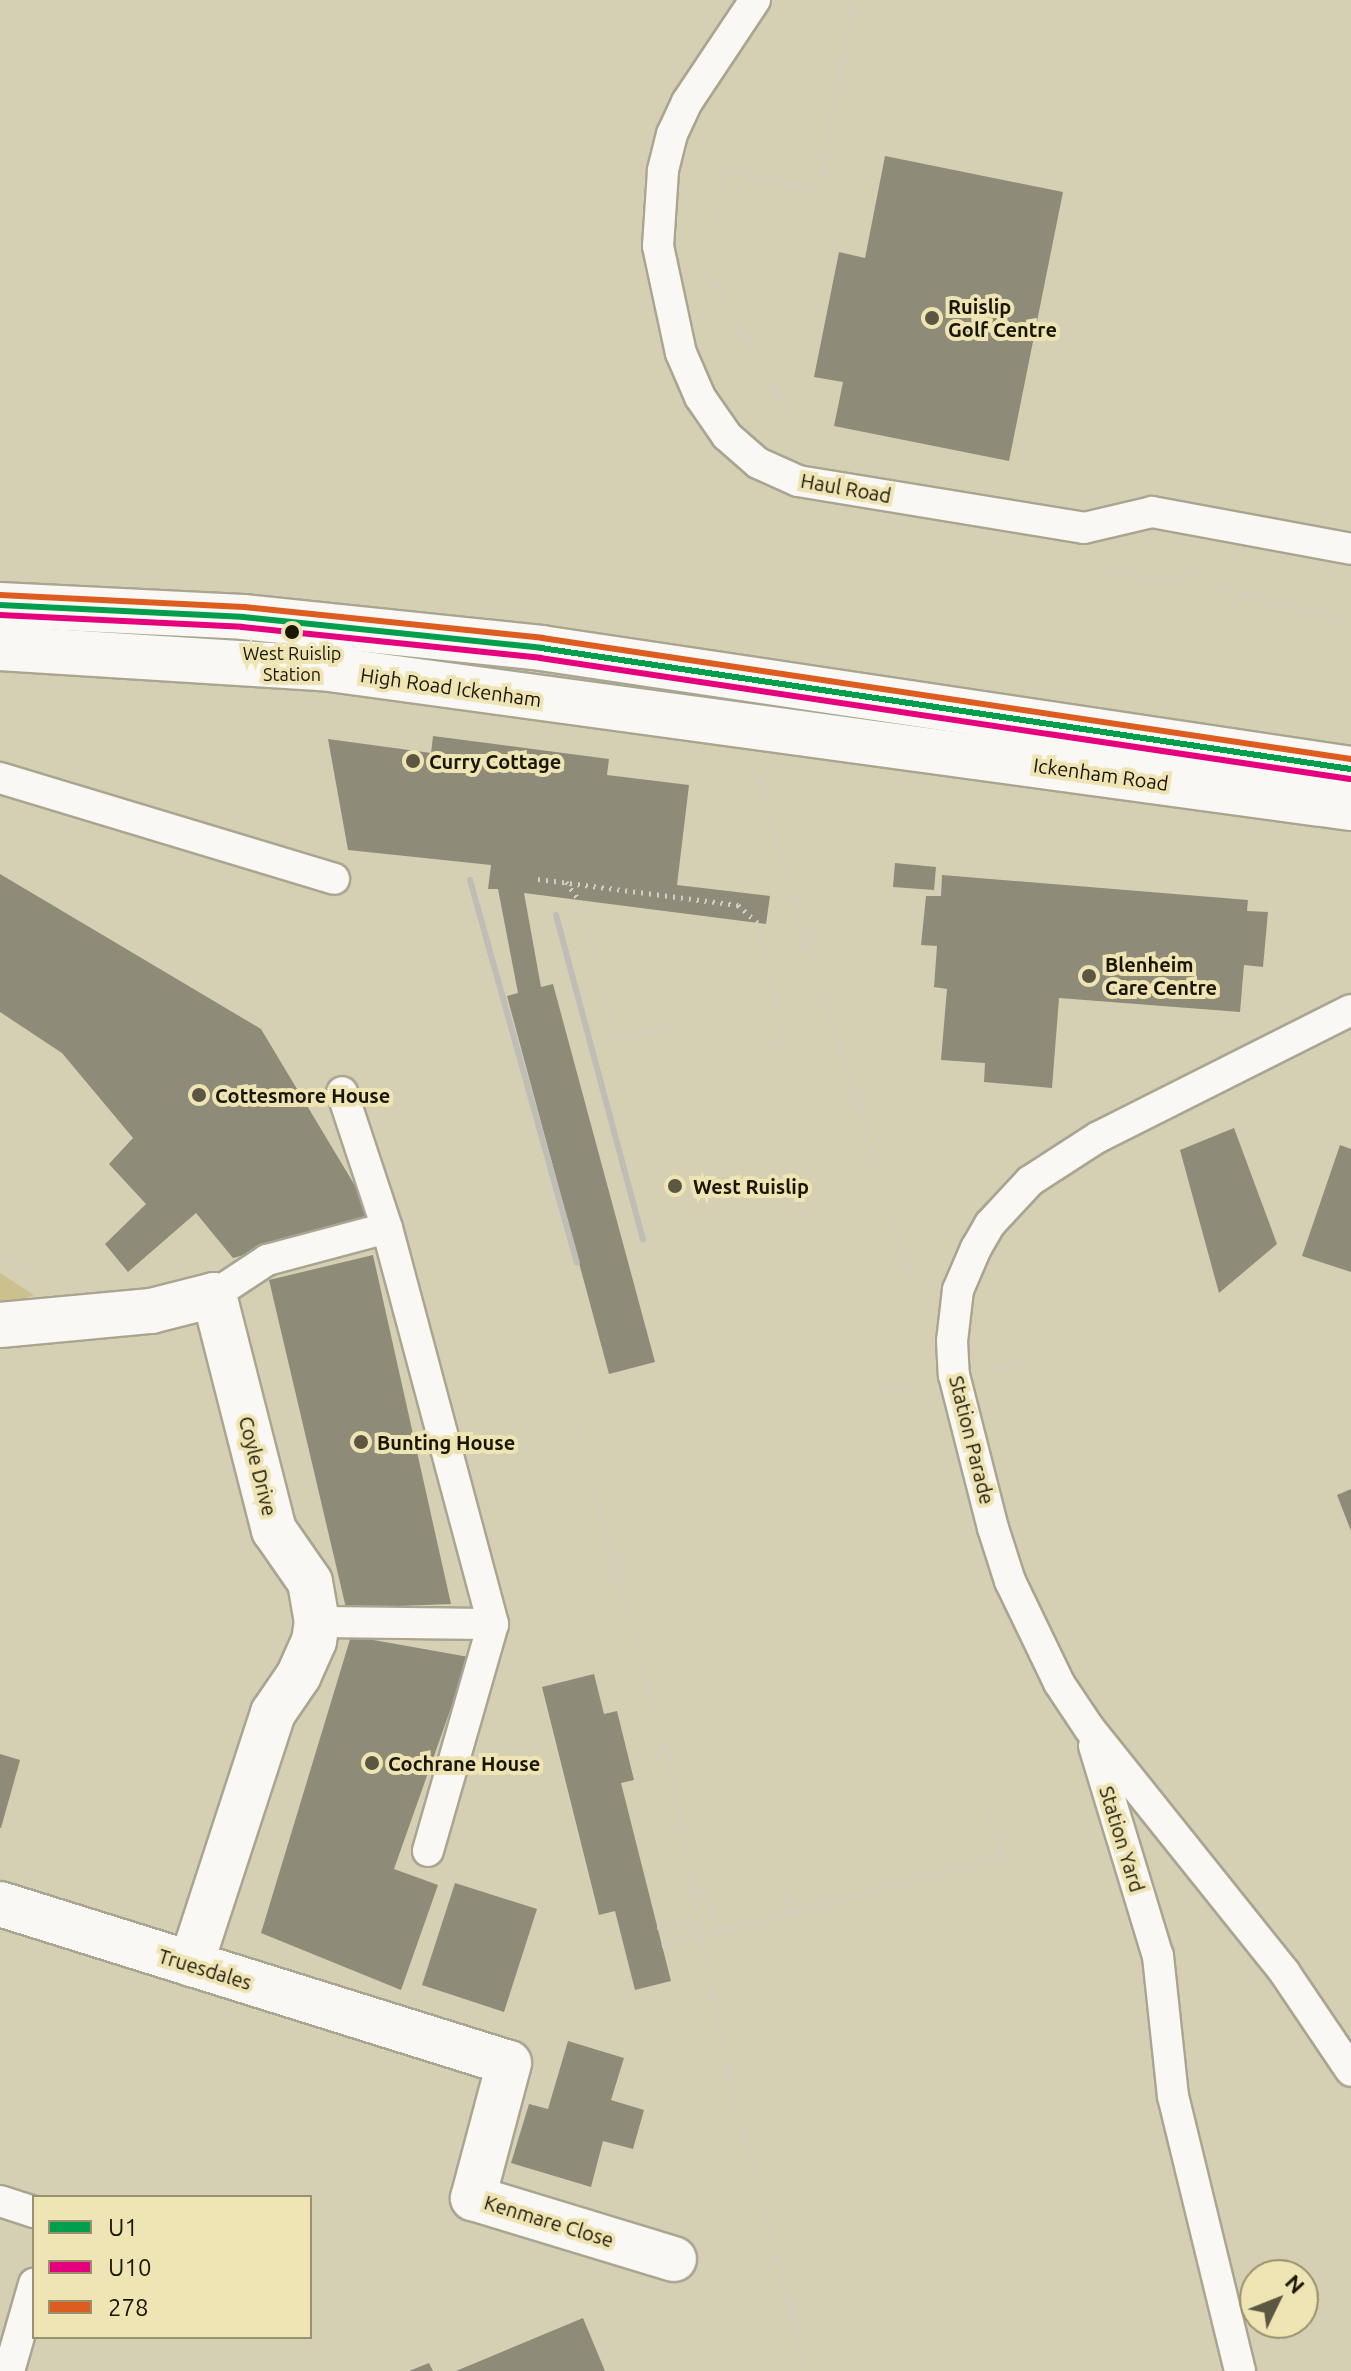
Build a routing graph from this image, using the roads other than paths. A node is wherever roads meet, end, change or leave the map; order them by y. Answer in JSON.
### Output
{"nodes":[{"id":1,"x":755,"y":0,"type":"edge"},
{"id":2,"x":1351,"y":549,"type":"edge"},
{"id":3,"x":0,"y":605,"type":"edge"},
{"id":4,"x":0,"y":648,"type":"edge"},
{"id":5,"x":852,"y":739,"type":"joint"},
{"id":6,"x":1351,"y":769,"type":"edge"},
{"id":7,"x":0,"y":778,"type":"edge"},
{"id":8,"x":1351,"y":808,"type":"edge"},
{"id":9,"x":334,"y":879,"type":"dead end"},
{"id":10,"x":1351,"y":1010,"type":"edge"},
{"id":11,"x":342,"y":1092,"type":"dead end"},
{"id":12,"x":387,"y":1228,"type":"junction"},
{"id":13,"x":214,"y":1295,"type":"junction"},
{"id":14,"x":0,"y":1325,"type":"edge"},
{"id":15,"x":317,"y":1622,"type":"junction"},
{"id":16,"x":493,"y":1624,"type":"junction"},
{"id":17,"x":1089,"y":1728,"type":"junction"},
{"id":18,"x":428,"y":1851,"type":"dead end"},
{"id":19,"x":0,"y":1904,"type":"edge"},
{"id":20,"x":191,"y":1964,"type":"junction"},
{"id":21,"x":411,"y":2033,"type":"joint"},
{"id":22,"x":1351,"y":2071,"type":"edge"},
{"id":23,"x":0,"y":2201,"type":"edge"},
{"id":24,"x":32,"y":2211,"type":"edge"},
{"id":25,"x":674,"y":2259,"type":"dead end"},
{"id":26,"x":32,"y":2291,"type":"edge"},
{"id":27,"x":9,"y":2371,"type":"edge"},
{"id":28,"x":1240,"y":2371,"type":"edge"}],
"edges":[{"from":1,"to":2,"type":"lane","name":"Haul Road"},
{"from":3,"to":6,"type":"main road"},
{"from":4,"to":5,"type":"main road","name":"High Road Ickenham"},
{"from":5,"to":8,"type":"main road","name":"Ickenham Road"},
{"from":7,"to":9,"type":"lane"},
{"from":10,"to":17,"type":"lane","name":"Station Parade"},
{"from":11,"to":12,"type":"lane"},
{"from":12,"to":13,"type":"lane"},
{"from":12,"to":16,"type":"lane"},
{"from":13,"to":14,"type":"main road"},
{"from":13,"to":15,"type":"main road","name":"Coyle Drive"},
{"from":15,"to":16,"type":"lane"},
{"from":15,"to":20,"type":"main road","name":"Coyle Drive"},
{"from":16,"to":18,"type":"lane"},
{"from":17,"to":22,"type":"lane","name":"Station Yard"},
{"from":17,"to":28,"type":"lane","name":"Station Yard"},
{"from":19,"to":20,"type":"main road","name":"Truesdales"},
{"from":20,"to":21,"type":"main road","name":"Truesdales"},
{"from":21,"to":25,"type":"main road","name":"Kenmare Close"},
{"from":23,"to":24,"type":"lane"},
{"from":26,"to":27,"type":"lane"}]}
